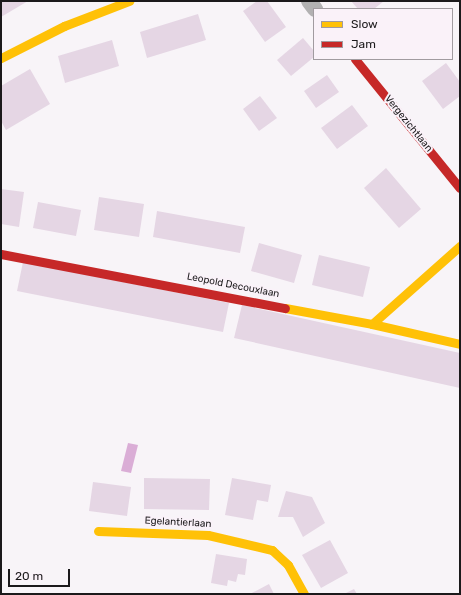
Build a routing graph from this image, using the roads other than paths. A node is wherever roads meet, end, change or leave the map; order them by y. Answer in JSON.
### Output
{"nodes":[{"id":1,"x":129,"y":1,"type":"edge"},
{"id":2,"x":1,"y":58,"type":"edge"},
{"id":3,"x":357,"y":60,"type":"edge"},
{"id":4,"x":460,"y":188,"type":"edge"},
{"id":5,"x":460,"y":246,"type":"edge"},
{"id":6,"x":1,"y":254,"type":"edge"},
{"id":7,"x":372,"y":324,"type":"junction"},
{"id":8,"x":460,"y":344,"type":"edge"},
{"id":9,"x":98,"y":531,"type":"dead end"},
{"id":10,"x":304,"y":594,"type":"edge"}],
"edges":[{"from":1,"to":2,"type":"street"},
{"from":3,"to":4,"type":"street","name":"Vergezichtlaan"},
{"from":5,"to":7,"type":"street"},
{"from":6,"to":7,"type":"street","name":"Leopold Decouxlaan"},
{"from":7,"to":8,"type":"street","name":"Leopold Decouxlaan"},
{"from":9,"to":10,"type":"street","name":"Egelantierlaan"}]}
